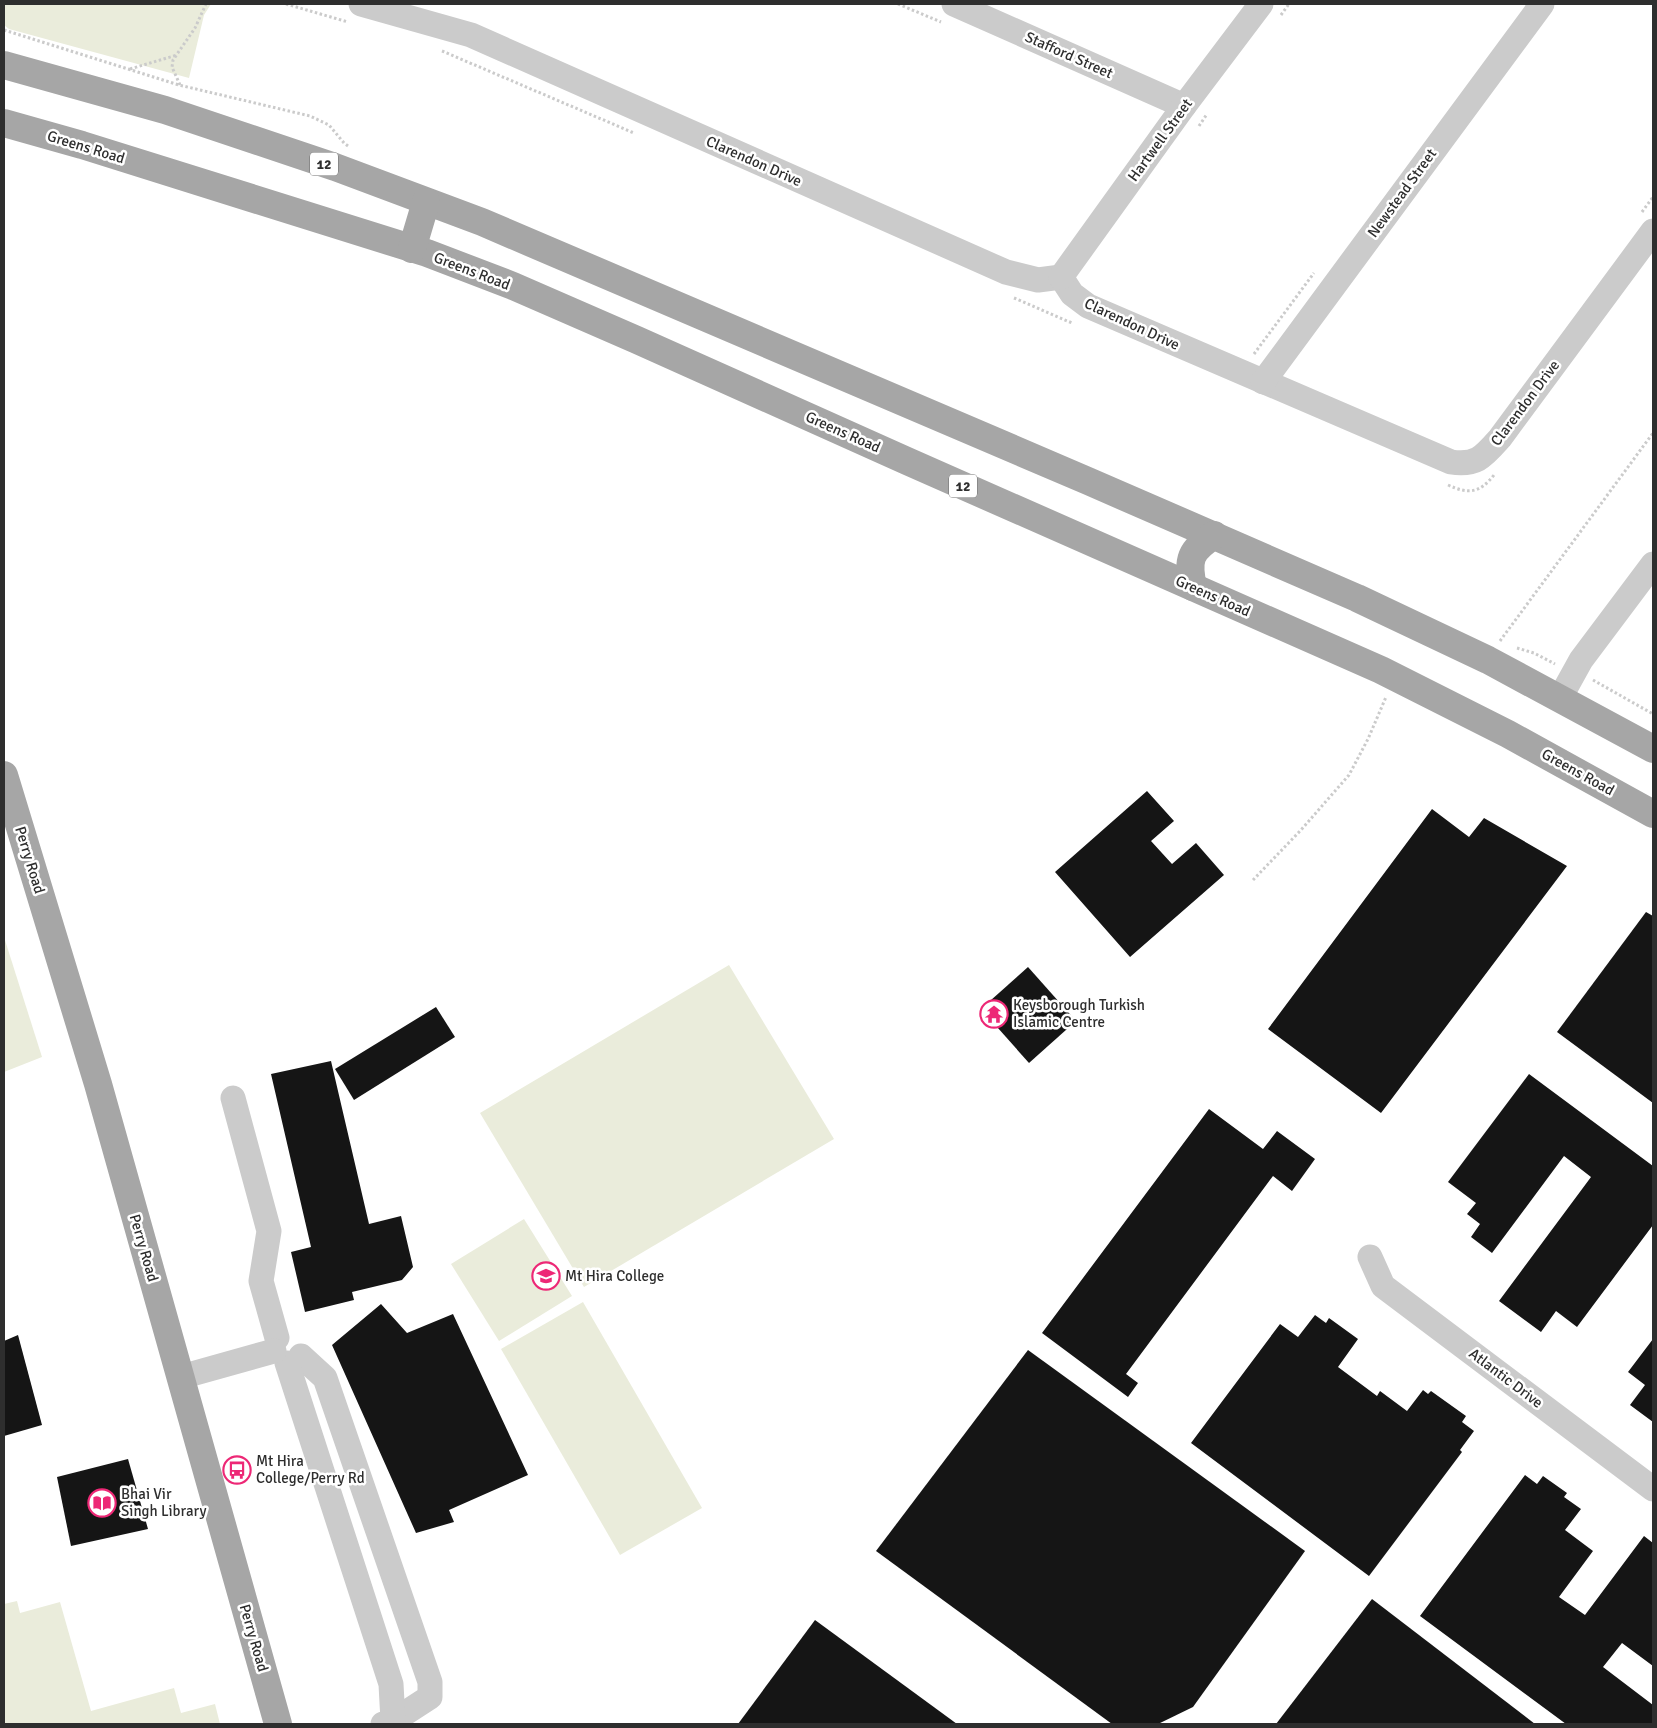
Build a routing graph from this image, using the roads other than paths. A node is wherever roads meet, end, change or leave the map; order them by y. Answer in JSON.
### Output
{"nodes":[{"id":1,"x":361,"y":4,"type":"edge"},
{"id":2,"x":954,"y":4,"type":"edge"},
{"id":3,"x":1261,"y":4,"type":"edge"},
{"id":4,"x":1542,"y":4,"type":"edge"},
{"id":5,"x":4,"y":65,"type":"edge"},
{"id":6,"x":1184,"y":106,"type":"junction"},
{"id":7,"x":4,"y":123,"type":"edge"},
{"id":8,"x":4,"y":138,"type":"edge"},
{"id":9,"x":82,"y":145,"type":"junction"},
{"id":10,"x":426,"y":202,"type":"junction"},
{"id":11,"x":1653,"y":231,"type":"edge"},
{"id":12,"x":412,"y":249,"type":"junction"},
{"id":13,"x":1061,"y":276,"type":"junction"},
{"id":14,"x":1263,"y":382,"type":"junction"},
{"id":15,"x":1214,"y":536,"type":"junction"},
{"id":16,"x":1653,"y":564,"type":"edge"},
{"id":17,"x":1193,"y":587,"type":"junction"},
{"id":18,"x":1560,"y":698,"type":"junction"},
{"id":19,"x":1653,"y":749,"type":"edge"},
{"id":20,"x":4,"y":775,"type":"edge"},
{"id":21,"x":1653,"y":814,"type":"edge"},
{"id":22,"x":233,"y":1098,"type":"dead end"},
{"id":23,"x":1370,"y":1258,"type":"dead end"},
{"id":24,"x":285,"y":1352,"type":"junction"},
{"id":25,"x":181,"y":1377,"type":"junction"},
{"id":26,"x":1653,"y":1489,"type":"edge"},
{"id":27,"x":388,"y":1723,"type":"edge"},
{"id":28,"x":278,"y":1724,"type":"edge"}],
"edges":[{"from":1,"to":13,"type":"street","name":"Clarendon Drive"},
{"from":2,"to":6,"type":"street","name":"Stafford Street"},
{"from":3,"to":6,"type":"street","name":"Hartwell Street"},
{"from":4,"to":14,"type":"street","name":"Newstead Street"},
{"from":5,"to":10,"type":"main road","number":"12"},
{"from":6,"to":13,"type":"street","name":"Hartwell Street"},
{"from":7,"to":9,"type":"main road","name":"Greens Road","number":"12"},
{"from":8,"to":9,"type":"main road"},
{"from":9,"to":12,"type":"main road","name":"Greens Road","number":"12"},
{"from":10,"to":12,"type":"main road"},
{"from":10,"to":15,"type":"main road","number":"12"},
{"from":11,"to":14,"type":"street","name":"Clarendon Drive"},
{"from":12,"to":17,"type":"main road","name":"Greens Road","number":"12"},
{"from":13,"to":14,"type":"street","name":"Clarendon Drive"},
{"from":15,"to":17,"type":"main road"},
{"from":15,"to":18,"type":"main road","number":"12"},
{"from":16,"to":18,"type":"street"},
{"from":17,"to":21,"type":"main road","name":"Greens Road","number":"12"},
{"from":18,"to":19,"type":"main road","number":"12"},
{"from":20,"to":25,"type":"main road","name":"Perry Road"},
{"from":22,"to":24,"type":"street"},
{"from":23,"to":26,"type":"street","name":"Atlantic Drive"},
{"from":24,"to":25,"type":"street"},
{"from":24,"to":27,"type":"street"},
{"from":24,"to":27,"type":"street"},
{"from":25,"to":28,"type":"main road","name":"Perry Road"}]}
